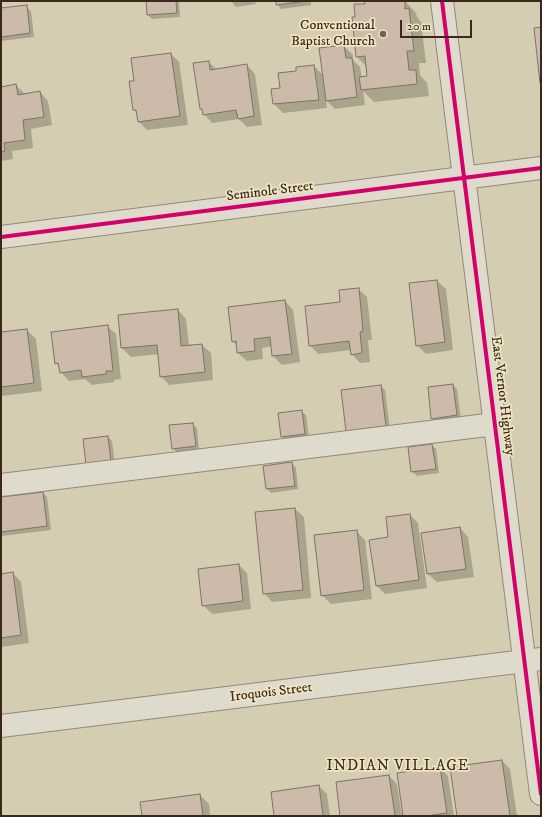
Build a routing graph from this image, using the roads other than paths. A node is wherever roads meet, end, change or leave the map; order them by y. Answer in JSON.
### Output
{"nodes":[{"id":1,"x":442,"y":1,"type":"edge"},
{"id":2,"x":541,"y":168,"type":"edge"},
{"id":3,"x":464,"y":179,"type":"junction"},
{"id":4,"x":1,"y":237,"type":"edge"},
{"id":5,"x":494,"y":424,"type":"junction"},
{"id":6,"x":1,"y":485,"type":"edge"},
{"id":7,"x":533,"y":660,"type":"edge"},
{"id":8,"x":1,"y":726,"type":"edge"},
{"id":9,"x":541,"y":794,"type":"edge"}],
"edges":[{"from":1,"to":3,"type":"street","name":"East Vernor Highway"},
{"from":2,"to":3,"type":"street","name":"Seminole Street"},
{"from":3,"to":4,"type":"street","name":"Seminole Street"},
{"from":3,"to":5,"type":"street","name":"East Vernor Highway"},
{"from":5,"to":6,"type":"street"},
{"from":5,"to":7,"type":"street","name":"East Vernor Highway"},
{"from":7,"to":8,"type":"street","name":"Iroquois Street"},
{"from":7,"to":9,"type":"street","name":"East Vernor Highway"}]}
